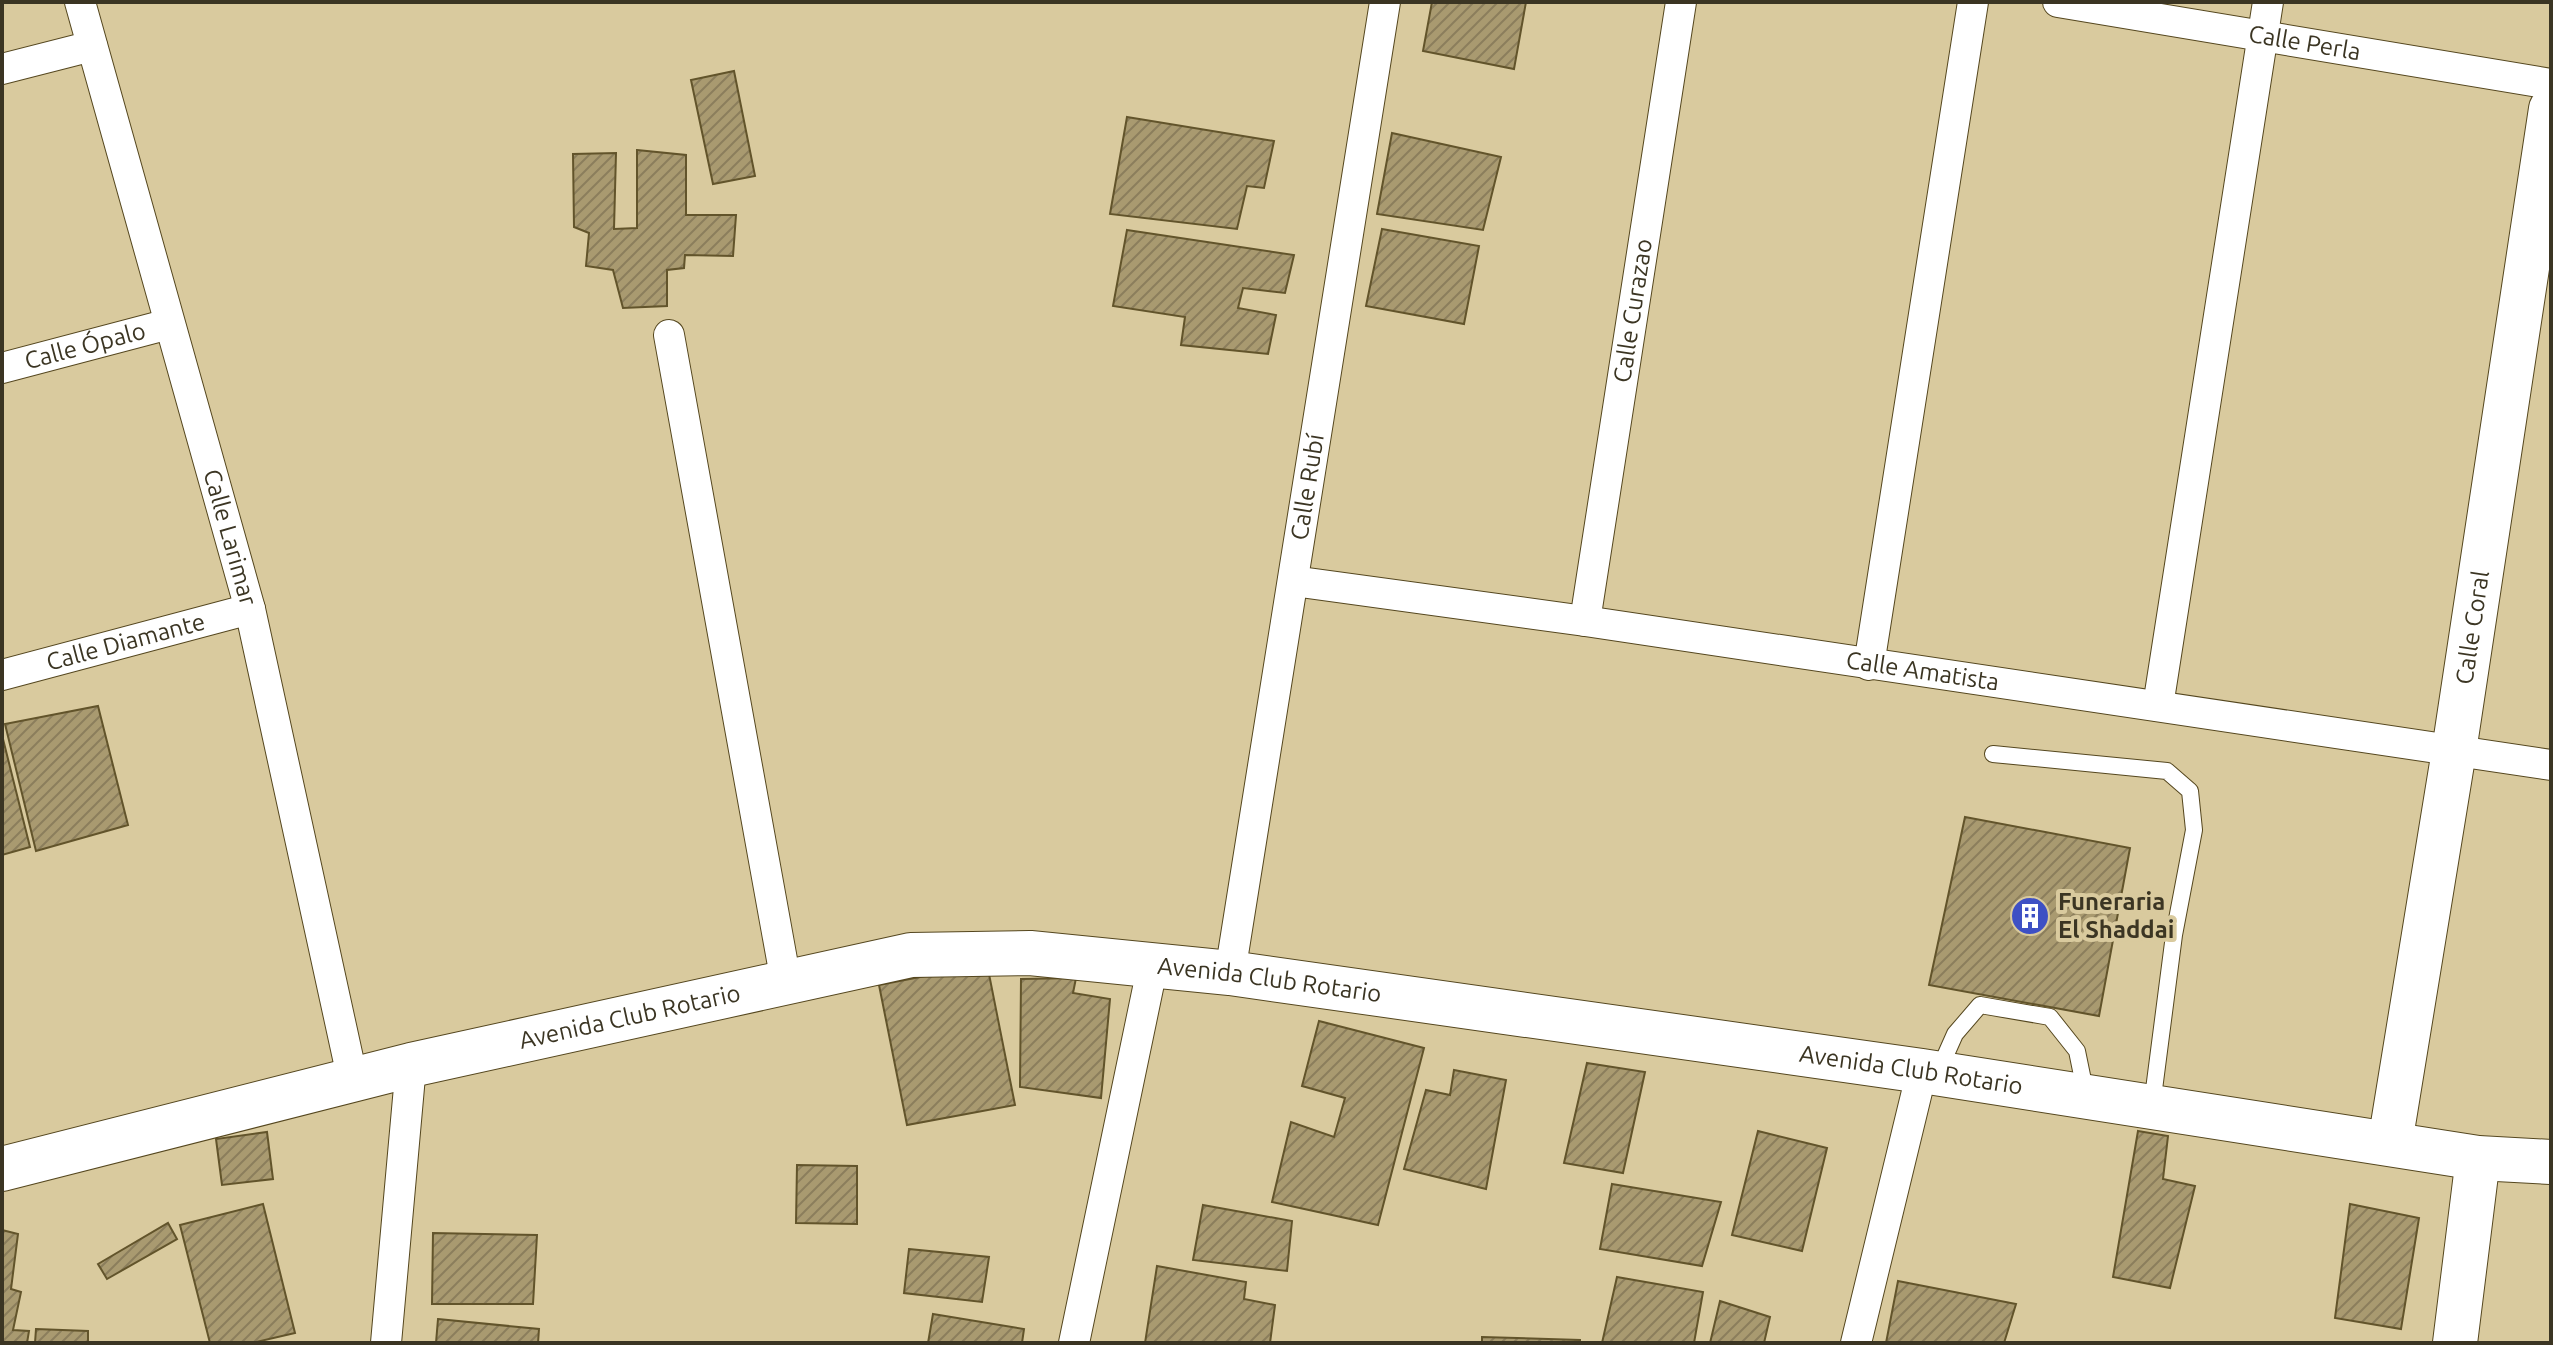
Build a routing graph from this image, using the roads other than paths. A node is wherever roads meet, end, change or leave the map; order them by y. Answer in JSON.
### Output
{"nodes":[{"id":1,"x":80,"y":2,"type":"edge"},
{"id":2,"x":1385,"y":2,"type":"edge"},
{"id":3,"x":1681,"y":2,"type":"edge"},
{"id":4,"x":1973,"y":2,"type":"edge"},
{"id":5,"x":2058,"y":2,"type":"edge"},
{"id":6,"x":2268,"y":2,"type":"edge"},
{"id":7,"x":2262,"y":38,"type":"junction"},
{"id":8,"x":92,"y":46,"type":"junction"},
{"id":9,"x":2,"y":69,"type":"edge"},
{"id":10,"x":2551,"y":84,"type":"edge"},
{"id":11,"x":2551,"y":109,"type":"edge"},
{"id":12,"x":169,"y":324,"type":"junction"},
{"id":13,"x":669,"y":335,"type":"dead end"},
{"id":14,"x":2,"y":368,"type":"edge"},
{"id":15,"x":1293,"y":581,"type":"junction"},
{"id":16,"x":250,"y":609,"type":"junction"},
{"id":17,"x":1585,"y":621,"type":"junction"},
{"id":18,"x":1869,"y":665,"type":"junction"},
{"id":19,"x":2,"y":675,"type":"edge"},
{"id":20,"x":2158,"y":706,"type":"junction"},
{"id":21,"x":2454,"y":751,"type":"junction"},
{"id":22,"x":1993,"y":754,"type":"dead end"},
{"id":23,"x":2551,"y":765,"type":"edge"},
{"id":24,"x":1153,"y":964,"type":"junction"},
{"id":25,"x":1230,"y":973,"type":"junction"},
{"id":26,"x":786,"y":982,"type":"junction"},
{"id":27,"x":411,"y":1065,"type":"junction"},
{"id":28,"x":1930,"y":1073,"type":"junction"},
{"id":29,"x":353,"y":1081,"type":"junction"},
{"id":30,"x":2086,"y":1097,"type":"junction"},
{"id":31,"x":2152,"y":1107,"type":"junction"},
{"id":32,"x":2390,"y":1143,"type":"junction"},
{"id":33,"x":2478,"y":1158,"type":"junction"},
{"id":34,"x":2551,"y":1162,"type":"edge"},
{"id":35,"x":2,"y":1169,"type":"edge"},
{"id":36,"x":386,"y":1343,"type":"edge"},
{"id":37,"x":1074,"y":1343,"type":"edge"},
{"id":38,"x":1856,"y":1343,"type":"edge"},
{"id":39,"x":2455,"y":1343,"type":"edge"}],
"edges":[{"from":1,"to":8,"type":"street","name":"Calle Larimar"},
{"from":2,"to":15,"type":"street","name":"Calle Rubí"},
{"from":3,"to":17,"type":"street","name":"Calle Curazao"},
{"from":4,"to":18,"type":"street"},
{"from":5,"to":7,"type":"street","name":"Calle Perla"},
{"from":6,"to":7,"type":"street"},
{"from":7,"to":10,"type":"street","name":"Calle Perla"},
{"from":7,"to":20,"type":"street"},
{"from":8,"to":9,"type":"street"},
{"from":8,"to":12,"type":"street","name":"Calle Larimar"},
{"from":11,"to":21,"type":"main road","name":"Calle Coral"},
{"from":12,"to":14,"type":"street","name":"Calle Ópalo"},
{"from":12,"to":16,"type":"street","name":"Calle Larimar"},
{"from":13,"to":26,"type":"street"},
{"from":15,"to":17,"type":"street","name":"Calle Amatista"},
{"from":15,"to":25,"type":"street","name":"Calle Rubí"},
{"from":16,"to":19,"type":"street","name":"Calle Diamante"},
{"from":16,"to":29,"type":"street","name":"Calle Larimar"},
{"from":17,"to":18,"type":"street","name":"Calle Amatista"},
{"from":18,"to":20,"type":"street","name":"Calle Amatista"},
{"from":20,"to":21,"type":"street","name":"Calle Amatista"},
{"from":21,"to":23,"type":"street","name":"Calle Amatista"},
{"from":21,"to":32,"type":"main road","name":"Calle Coral"},
{"from":22,"to":31,"type":"lane"},
{"from":24,"to":25,"type":"main road","name":"Avenida Club Rotario"},
{"from":24,"to":26,"type":"main road","name":"Avenida Club Rotario"},
{"from":24,"to":37,"type":"street"},
{"from":25,"to":28,"type":"main road","name":"Avenida Club Rotario"},
{"from":26,"to":27,"type":"main road","name":"Avenida Club Rotario"},
{"from":27,"to":29,"type":"main road","name":"Avenida Club Rotario"},
{"from":27,"to":36,"type":"street"},
{"from":28,"to":30,"type":"main road","name":"Avenida Club Rotario"},
{"from":28,"to":30,"type":"lane"},
{"from":28,"to":38,"type":"street"},
{"from":29,"to":35,"type":"main road","name":"Avenida Club Rotario"},
{"from":30,"to":31,"type":"main road","name":"Avenida Club Rotario"},
{"from":31,"to":32,"type":"main road","name":"Avenida Club Rotario"},
{"from":32,"to":33,"type":"main road","name":"Avenida Club Rotario"},
{"from":33,"to":34,"type":"main road","name":"Avenida Club Rotario"},
{"from":33,"to":39,"type":"main road"}]}
